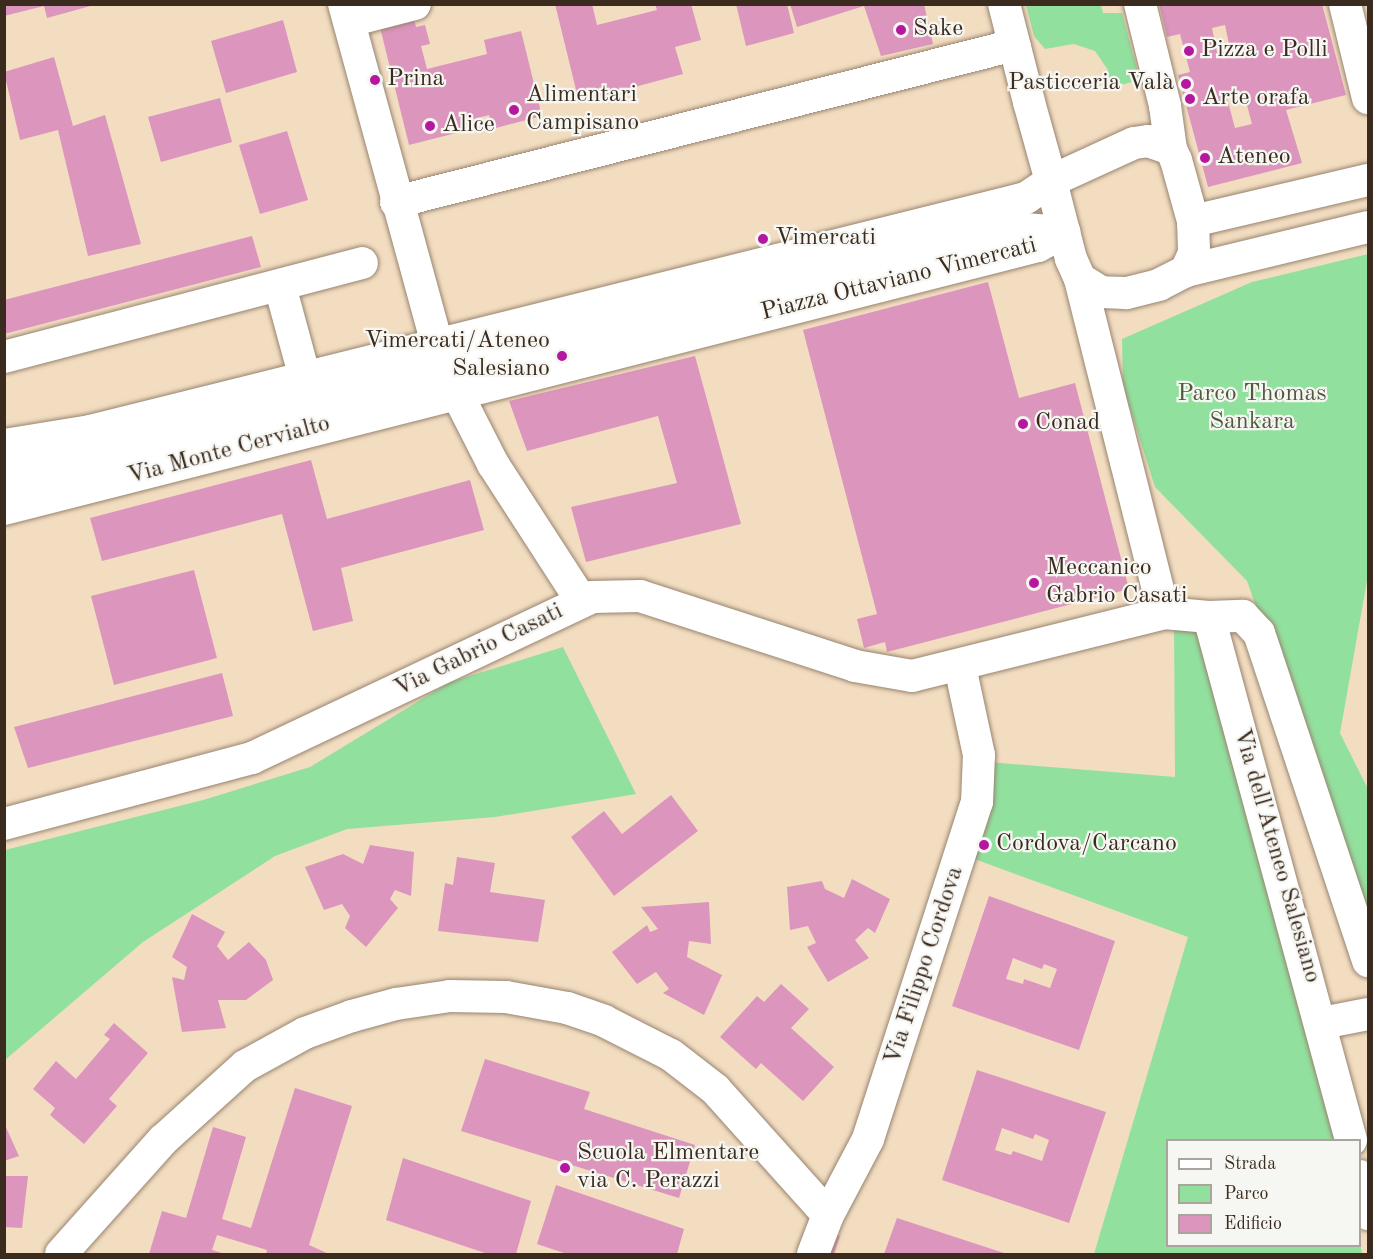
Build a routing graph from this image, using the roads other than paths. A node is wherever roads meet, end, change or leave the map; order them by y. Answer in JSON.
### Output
{"nodes":[{"id":1,"x":415,"y":4,"type":"edge"},
{"id":2,"x":1004,"y":4,"type":"edge"},
{"id":3,"x":1140,"y":4,"type":"edge"},
{"id":4,"x":1345,"y":4,"type":"edge"},
{"id":5,"x":347,"y":13,"type":"edge"},
{"id":6,"x":1014,"y":45,"type":"junction"},
{"id":7,"x":1368,"y":98,"type":"edge"},
{"id":8,"x":1170,"y":149,"type":"junction"},
{"id":9,"x":1368,"y":180,"type":"edge"},
{"id":10,"x":1051,"y":181,"type":"junction"},
{"id":11,"x":1368,"y":200,"type":"edge"},
{"id":12,"x":396,"y":202,"type":"junction"},
{"id":13,"x":1281,"y":203,"type":"junction"},
{"id":14,"x":1368,"y":205,"type":"edge"},
{"id":15,"x":1193,"y":221,"type":"junction"},
{"id":16,"x":1368,"y":226,"type":"edge"},
{"id":17,"x":1064,"y":232,"type":"junction"},
{"id":18,"x":1291,"y":245,"type":"junction"},
{"id":19,"x":362,"y":263,"type":"dead end"},
{"id":20,"x":1186,"y":271,"type":"junction"},
{"id":21,"x":1080,"y":279,"type":"junction"},
{"id":22,"x":280,"y":286,"type":"junction"},
{"id":23,"x":4,"y":357,"type":"edge"},
{"id":24,"x":444,"y":368,"type":"junction"},
{"id":25,"x":305,"y":378,"type":"junction"},
{"id":26,"x":4,"y":445,"type":"edge"},
{"id":27,"x":4,"y":477,"type":"edge"},
{"id":28,"x":4,"y":509,"type":"edge"},
{"id":29,"x":581,"y":600,"type":"junction"},
{"id":30,"x":1164,"y":613,"type":"junction"},
{"id":31,"x":1209,"y":617,"type":"junction"},
{"id":32,"x":960,"y":666,"type":"junction"},
{"id":33,"x":4,"y":824,"type":"edge"},
{"id":34,"x":1368,"y":961,"type":"edge"},
{"id":35,"x":1368,"y":1014,"type":"edge"},
{"id":36,"x":1322,"y":1023,"type":"junction"},
{"id":37,"x":1351,"y":1139,"type":"edge"},
{"id":38,"x":1361,"y":1184,"type":"edge"},
{"id":39,"x":1368,"y":1214,"type":"edge"},
{"id":40,"x":828,"y":1215,"type":"junction"},
{"id":41,"x":61,"y":1254,"type":"edge"},
{"id":42,"x":813,"y":1254,"type":"edge"}],
"edges":[{"from":1,"to":5,"type":"street"},
{"from":2,"to":6,"type":"street"},
{"from":3,"to":8,"type":"street"},
{"from":4,"to":7,"type":"street"},
{"from":5,"to":12,"type":"street"},
{"from":6,"to":10,"type":"street"},
{"from":6,"to":12,"type":"street"},
{"from":8,"to":10,"type":"street"},
{"from":8,"to":15,"type":"street"},
{"from":9,"to":13,"type":"street"},
{"from":10,"to":17,"type":"street"},
{"from":10,"to":24,"type":"street","name":"Piazza Ottaviano Vimercati"},
{"from":11,"to":13,"type":"street"},
{"from":12,"to":24,"type":"street"},
{"from":13,"to":15,"type":"street"},
{"from":14,"to":18,"type":"street"},
{"from":15,"to":20,"type":"street"},
{"from":16,"to":18,"type":"street"},
{"from":17,"to":21,"type":"street"},
{"from":17,"to":24,"type":"street","name":"Piazza Ottaviano Vimercati"},
{"from":18,"to":20,"type":"street"},
{"from":19,"to":22,"type":"street"},
{"from":20,"to":21,"type":"street"},
{"from":21,"to":30,"type":"street"},
{"from":22,"to":23,"type":"street"},
{"from":22,"to":25,"type":"street"},
{"from":24,"to":25,"type":"street"},
{"from":24,"to":27,"type":"street","name":"Via Monte Cervialto"},
{"from":24,"to":28,"type":"street","name":"Via Monte Cervialto"},
{"from":24,"to":29,"type":"street"},
{"from":25,"to":26,"type":"street"},
{"from":29,"to":32,"type":"street","name":"Via Gabrio Casati"},
{"from":29,"to":33,"type":"street","name":"Via Gabrio Casati"},
{"from":30,"to":31,"type":"street"},
{"from":30,"to":32,"type":"street","name":"Via Gabrio Casati"},
{"from":31,"to":34,"type":"street"},
{"from":31,"to":36,"type":"street","name":"Via dell'Ateneo Salesiano"},
{"from":32,"to":40,"type":"street","name":"Via Filippo Cordova"},
{"from":35,"to":36,"type":"street"},
{"from":36,"to":37,"type":"street","name":"Via dell'Ateneo Salesiano"},
{"from":38,"to":39,"type":"street"},
{"from":40,"to":41,"type":"street"},
{"from":40,"to":42,"type":"street","name":"Via Filippo Cordova"}]}
